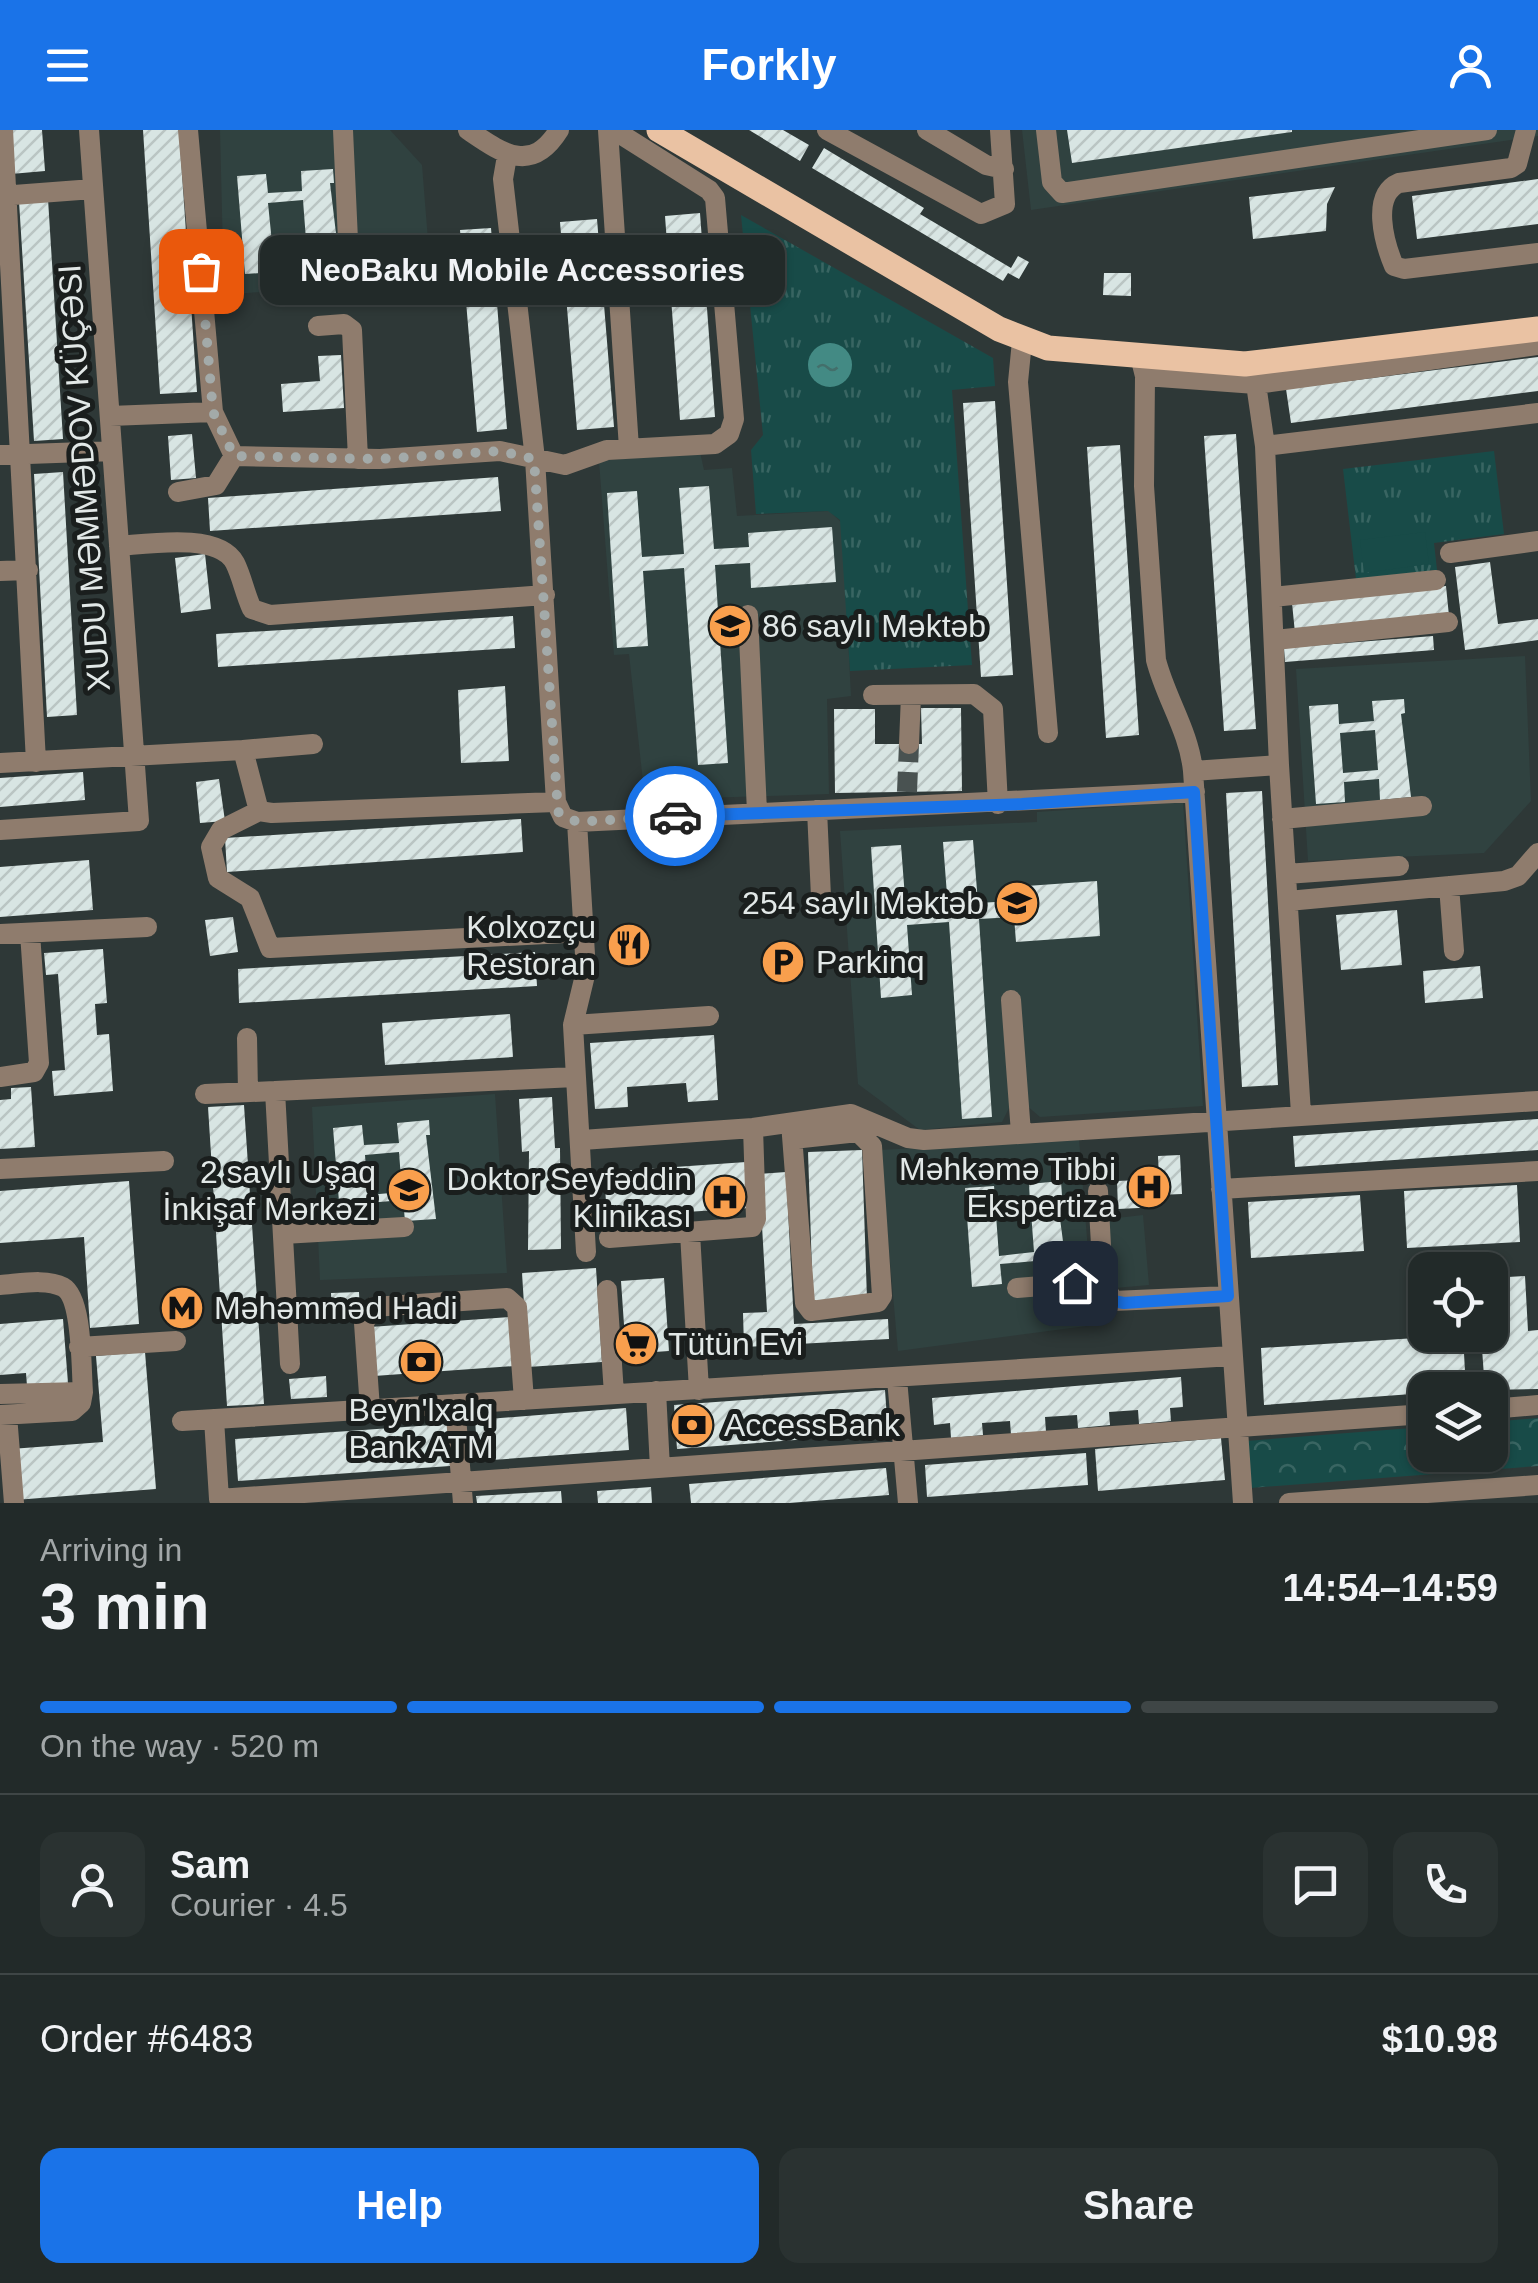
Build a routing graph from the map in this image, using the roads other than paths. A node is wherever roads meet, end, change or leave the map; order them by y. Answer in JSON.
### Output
{"nodes":[{"id":1,"x":3,"y":130,"type":"edge"},
{"id":2,"x":89,"y":130,"type":"edge"},
{"id":3,"x":188,"y":130,"type":"edge"},
{"id":4,"x":343,"y":130,"type":"edge"},
{"id":5,"x":468,"y":130,"type":"edge"},
{"id":6,"x":559,"y":130,"type":"edge"},
{"id":7,"x":611,"y":130,"type":"edge"},
{"id":8,"x":659,"y":130,"type":"edge"},
{"id":9,"x":827,"y":130,"type":"edge"},
{"id":10,"x":927,"y":130,"type":"edge"},
{"id":11,"x":1000,"y":130,"type":"edge"},
{"id":12,"x":1046,"y":130,"type":"edge"},
{"id":13,"x":1488,"y":130,"type":"edge"},
{"id":14,"x":1526,"y":130,"type":"edge"},
{"id":15,"x":685,"y":131,"type":"edge"},
{"id":16,"x":1352,"y":139,"type":"edge"},
{"id":17,"x":507,"y":156,"type":"junction"},
{"id":18,"x":1004,"y":169,"type":"junction"},
{"id":19,"x":93,"y":189,"type":"junction"},
{"id":20,"x":4,"y":196,"type":"edge"},
{"id":21,"x":5,"y":227,"type":"edge"},
{"id":22,"x":348,"y":240,"type":"dead end"},
{"id":23,"x":1538,"y":253,"type":"edge"},
{"id":24,"x":1538,"y":312,"type":"edge"},
{"id":25,"x":318,"y":326,"type":"dead end"},
{"id":26,"x":1538,"y":329,"type":"edge"},
{"id":27,"x":1023,"y":335,"type":"junction"},
{"id":28,"x":1538,"y":345,"type":"edge"},
{"id":29,"x":1143,"y":366,"type":"junction"},
{"id":30,"x":1259,"y":366,"type":"junction"},
{"id":31,"x":213,"y":412,"type":"junction"},
{"id":32,"x":110,"y":416,"type":"junction"},
{"id":33,"x":1537,"y":417,"type":"edge"},
{"id":34,"x":1265,"y":446,"type":"junction"},
{"id":35,"x":628,"y":448,"type":"junction"},
{"id":36,"x":112,"y":451,"type":"junction"},
{"id":37,"x":22,"y":454,"type":"junction"},
{"id":38,"x":0,"y":455,"type":"edge"},
{"id":39,"x":234,"y":456,"type":"junction"},
{"id":40,"x":358,"y":459,"type":"junction"},
{"id":41,"x":534,"y":459,"type":"junction"},
{"id":42,"x":178,"y":492,"type":"dead end"},
{"id":43,"x":1538,"y":541,"type":"edge"},
{"id":44,"x":119,"y":546,"type":"junction"},
{"id":45,"x":1450,"y":553,"type":"dead end"},
{"id":46,"x":0,"y":570,"type":"edge"},
{"id":47,"x":28,"y":570,"type":"junction"},
{"id":48,"x":1436,"y":580,"type":"dead end"},
{"id":49,"x":545,"y":595,"type":"junction"},
{"id":50,"x":1273,"y":597,"type":"junction"},
{"id":51,"x":748,"y":615,"type":"dead end"},
{"id":52,"x":1448,"y":622,"type":"dead end"},
{"id":53,"x":1275,"y":640,"type":"junction"},
{"id":54,"x":911,"y":695,"type":"junction"},
{"id":55,"x":873,"y":696,"type":"dead end"},
{"id":56,"x":1048,"y":733,"type":"dead end"},
{"id":57,"x":313,"y":744,"type":"dead end"},
{"id":58,"x":909,"y":744,"type":"tunnel mouth"},
{"id":59,"x":243,"y":750,"type":"junction"},
{"id":60,"x":134,"y":755,"type":"junction"},
{"id":61,"x":36,"y":762,"type":"junction"},
{"id":62,"x":0,"y":763,"type":"edge"},
{"id":63,"x":1279,"y":765,"type":"junction"},
{"id":64,"x":1194,"y":782,"type":"junction"},
{"id":65,"x":556,"y":802,"type":"junction"},
{"id":66,"x":998,"y":804,"type":"junction"},
{"id":67,"x":1422,"y":806,"type":"dead end"},
{"id":68,"x":816,"y":810,"type":"junction"},
{"id":69,"x":259,"y":811,"type":"junction"},
{"id":70,"x":757,"y":812,"type":"junction"},
{"id":71,"x":1282,"y":819,"type":"junction"},
{"id":72,"x":577,"y":822,"type":"junction"},
{"id":73,"x":0,"y":830,"type":"edge"},
{"id":74,"x":1538,"y":853,"type":"edge"},
{"id":75,"x":1399,"y":866,"type":"dead end"},
{"id":76,"x":1334,"y":870,"type":"junction"},
{"id":77,"x":1286,"y":874,"type":"junction"},
{"id":78,"x":1449,"y":886,"type":"junction"},
{"id":79,"x":821,"y":897,"type":"dead end"},
{"id":80,"x":1337,"y":897,"type":"junction"},
{"id":81,"x":1288,"y":900,"type":"junction"},
{"id":82,"x":147,"y":927,"type":"dead end"},
{"id":83,"x":584,"y":932,"type":"junction"},
{"id":84,"x":30,"y":933,"type":"junction"},
{"id":85,"x":0,"y":934,"type":"edge"},
{"id":86,"x":1454,"y":951,"type":"dead end"},
{"id":87,"x":1011,"y":1000,"type":"dead end"},
{"id":88,"x":710,"y":1016,"type":"dead end"},
{"id":89,"x":573,"y":1025,"type":"junction"},
{"id":90,"x":247,"y":1038,"type":"dead end"},
{"id":91,"x":0,"y":1077,"type":"edge"},
{"id":92,"x":576,"y":1077,"type":"junction"},
{"id":93,"x":276,"y":1091,"type":"junction"},
{"id":94,"x":248,"y":1092,"type":"junction"},
{"id":95,"x":205,"y":1094,"type":"dead end"},
{"id":96,"x":1538,"y":1100,"type":"edge"},
{"id":97,"x":1301,"y":1114,"type":"junction"},
{"id":98,"x":1217,"y":1119,"type":"junction"},
{"id":99,"x":753,"y":1128,"type":"junction"},
{"id":100,"x":792,"y":1131,"type":"junction"},
{"id":101,"x":1020,"y":1133,"type":"junction"},
{"id":102,"x":582,"y":1140,"type":"junction"},
{"id":103,"x":164,"y":1161,"type":"dead end"},
{"id":104,"x":0,"y":1169,"type":"edge"},
{"id":105,"x":1538,"y":1171,"type":"edge"},
{"id":106,"x":1221,"y":1189,"type":"junction"},
{"id":107,"x":1098,"y":1191,"type":"dead end"},
{"id":108,"x":404,"y":1227,"type":"dead end"},
{"id":109,"x":690,"y":1233,"type":"junction"},
{"id":110,"x":283,"y":1234,"type":"junction"},
{"id":111,"x":609,"y":1238,"type":"dead end"},
{"id":112,"x":586,"y":1252,"type":"dead end"},
{"id":113,"x":1103,"y":1280,"type":"junction"},
{"id":114,"x":0,"y":1285,"type":"edge"},
{"id":115,"x":1017,"y":1288,"type":"dead end"},
{"id":116,"x":607,"y":1290,"type":"dead end"},
{"id":117,"x":1228,"y":1296,"type":"junction"},
{"id":118,"x":176,"y":1341,"type":"dead end"},
{"id":119,"x":80,"y":1347,"type":"junction"},
{"id":120,"x":1232,"y":1356,"type":"junction"},
{"id":121,"x":290,"y":1364,"type":"dead end"},
{"id":122,"x":897,"y":1378,"type":"junction"},
{"id":123,"x":699,"y":1390,"type":"junction"},
{"id":124,"x":83,"y":1392,"type":"junction"},
{"id":125,"x":656,"y":1392,"type":"junction"},
{"id":126,"x":0,"y":1394,"type":"edge"},
{"id":127,"x":614,"y":1394,"type":"junction"},
{"id":128,"x":524,"y":1400,"type":"junction"},
{"id":129,"x":454,"y":1404,"type":"junction"},
{"id":130,"x":1538,"y":1405,"type":"edge"},
{"id":131,"x":1508,"y":1408,"type":"edge"},
{"id":132,"x":370,"y":1409,"type":"junction"},
{"id":133,"x":4,"y":1415,"type":"edge"},
{"id":134,"x":1408,"y":1415,"type":"edge"},
{"id":135,"x":214,"y":1419,"type":"junction"},
{"id":136,"x":182,"y":1421,"type":"dead end"},
{"id":137,"x":1238,"y":1429,"type":"junction"},
{"id":138,"x":903,"y":1450,"type":"junction"},
{"id":139,"x":660,"y":1468,"type":"junction"},
{"id":140,"x":1538,"y":1485,"type":"edge"},
{"id":141,"x":462,"y":1493,"type":"edge"},
{"id":142,"x":1361,"y":1501,"type":"edge"},
{"id":143,"x":14,"y":1503,"type":"edge"},
{"id":144,"x":908,"y":1503,"type":"edge"},
{"id":145,"x":1243,"y":1503,"type":"edge"},
{"id":146,"x":1289,"y":1503,"type":"edge"}],
"edges":[{"from":1,"to":20,"type":"street"},
{"from":2,"to":19,"type":"street","name":"XUDU MƏMMƏDOV KÜÇƏSI"},
{"from":3,"to":31,"type":"street"},
{"from":4,"to":22,"type":"street"},
{"from":5,"to":17,"type":"street"},
{"from":6,"to":17,"type":"street"},
{"from":7,"to":35,"type":"street"},
{"from":7,"to":35,"type":"street"},
{"from":8,"to":27,"type":"main road"},
{"from":9,"to":18,"type":"street"},
{"from":10,"to":18,"type":"street"},
{"from":11,"to":18,"type":"street"},
{"from":12,"to":16,"type":"street"},
{"from":13,"to":16,"type":"street"},
{"from":14,"to":23,"type":"street"},
{"from":15,"to":27,"type":"main road"},
{"from":17,"to":41,"type":"street"},
{"from":19,"to":20,"type":"street"},
{"from":19,"to":32,"type":"street","name":"XUDU MƏMMƏDOV KÜÇƏSI"},
{"from":20,"to":21,"type":"street"},
{"from":21,"to":37,"type":"street"},
{"from":24,"to":30,"type":"main road"},
{"from":25,"to":40,"type":"street"},
{"from":26,"to":30,"type":"main road"},
{"from":27,"to":29,"type":"main road"},
{"from":27,"to":30,"type":"main road"},
{"from":27,"to":56,"type":"street"},
{"from":28,"to":30,"type":"street"},
{"from":29,"to":30,"type":"main road"},
{"from":29,"to":64,"type":"street"},
{"from":30,"to":34,"type":"street"},
{"from":31,"to":32,"type":"street"},
{"from":31,"to":39,"type":"street"},
{"from":32,"to":36,"type":"street","name":"XUDU MƏMMƏDOV KÜÇƏSI"},
{"from":33,"to":34,"type":"street"},
{"from":34,"to":50,"type":"street"},
{"from":35,"to":41,"type":"street"},
{"from":36,"to":37,"type":"street"},
{"from":36,"to":44,"type":"street","name":"XUDU MƏMMƏDOV KÜÇƏSI"},
{"from":37,"to":38,"type":"street"},
{"from":37,"to":47,"type":"street"},
{"from":39,"to":40,"type":"street"},
{"from":39,"to":42,"type":"street"},
{"from":40,"to":41,"type":"street"},
{"from":41,"to":49,"type":"street"},
{"from":43,"to":45,"type":"street"},
{"from":44,"to":49,"type":"street"},
{"from":44,"to":60,"type":"street","name":"XUDU MƏMMƏDOV KÜÇƏSI"},
{"from":46,"to":47,"type":"street"},
{"from":47,"to":61,"type":"street"},
{"from":48,"to":50,"type":"street"},
{"from":49,"to":65,"type":"street"},
{"from":50,"to":53,"type":"street"},
{"from":51,"to":70,"type":"street"},
{"from":52,"to":53,"type":"street"},
{"from":53,"to":63,"type":"street"},
{"from":54,"to":55,"type":"street"},
{"from":54,"to":58,"type":"street"},
{"from":54,"to":66,"type":"street"},
{"from":57,"to":59,"type":"street"},
{"from":59,"to":60,"type":"street"},
{"from":59,"to":69,"type":"street"},
{"from":60,"to":61,"type":"street"},
{"from":60,"to":73,"type":"street","name":"XUDU MƏMMƏDOV KÜÇƏSI"},
{"from":61,"to":62,"type":"street"},
{"from":63,"to":64,"type":"street"},
{"from":63,"to":71,"type":"street"},
{"from":64,"to":66,"type":"street"},
{"from":64,"to":98,"type":"street"},
{"from":65,"to":69,"type":"street"},
{"from":65,"to":72,"type":"street"},
{"from":66,"to":68,"type":"street"},
{"from":67,"to":71,"type":"street"},
{"from":68,"to":70,"type":"street"},
{"from":68,"to":79,"type":"street"},
{"from":69,"to":83,"type":"street"},
{"from":70,"to":72,"type":"street"},
{"from":71,"to":77,"type":"street"},
{"from":72,"to":83,"type":"street"},
{"from":74,"to":78,"type":"street"},
{"from":75,"to":76,"type":"street"},
{"from":76,"to":77,"type":"street"},
{"from":76,"to":80,"type":"street"},
{"from":77,"to":81,"type":"street"},
{"from":78,"to":80,"type":"street"},
{"from":78,"to":86,"type":"street"},
{"from":80,"to":81,"type":"street"},
{"from":81,"to":97,"type":"street"},
{"from":82,"to":84,"type":"street"},
{"from":83,"to":89,"type":"street"},
{"from":84,"to":85,"type":"street"},
{"from":84,"to":91,"type":"street"},
{"from":87,"to":101,"type":"street"},
{"from":88,"to":89,"type":"street"},
{"from":89,"to":92,"type":"street"},
{"from":90,"to":94,"type":"street"},
{"from":92,"to":93,"type":"street"},
{"from":92,"to":102,"type":"street"},
{"from":93,"to":94,"type":"street"},
{"from":93,"to":110,"type":"street"},
{"from":94,"to":95,"type":"street"},
{"from":96,"to":97,"type":"street"},
{"from":97,"to":98,"type":"street"},
{"from":98,"to":101,"type":"street"},
{"from":98,"to":106,"type":"street"},
{"from":99,"to":100,"type":"street"},
{"from":99,"to":102,"type":"street"},
{"from":99,"to":109,"type":"street"},
{"from":100,"to":100,"type":"street"},
{"from":100,"to":101,"type":"street"},
{"from":102,"to":112,"type":"street"},
{"from":103,"to":104,"type":"street"},
{"from":105,"to":106,"type":"street"},
{"from":106,"to":117,"type":"street"},
{"from":107,"to":113,"type":"street"},
{"from":108,"to":110,"type":"street"},
{"from":109,"to":111,"type":"street"},
{"from":109,"to":123,"type":"street"},
{"from":110,"to":121,"type":"street"},
{"from":113,"to":115,"type":"street"},
{"from":113,"to":117,"type":"street"},
{"from":114,"to":119,"type":"street"},
{"from":116,"to":127,"type":"street"},
{"from":117,"to":120,"type":"street"},
{"from":118,"to":119,"type":"street"},
{"from":119,"to":124,"type":"street"},
{"from":120,"to":122,"type":"street"},
{"from":120,"to":137,"type":"street"},
{"from":122,"to":123,"type":"street"},
{"from":122,"to":138,"type":"street"},
{"from":123,"to":125,"type":"street"},
{"from":124,"to":126,"type":"street"},
{"from":124,"to":133,"type":"street"},
{"from":125,"to":127,"type":"street"},
{"from":125,"to":139,"type":"street"},
{"from":127,"to":128,"type":"street"},
{"from":128,"to":129,"type":"street"},
{"from":128,"to":132,"type":"street"},
{"from":129,"to":132,"type":"street"},
{"from":129,"to":141,"type":"street"},
{"from":130,"to":131,"type":"street"},
{"from":132,"to":135,"type":"street"},
{"from":133,"to":143,"type":"street"},
{"from":134,"to":137,"type":"street"},
{"from":135,"to":136,"type":"street"},
{"from":135,"to":141,"type":"street"},
{"from":137,"to":138,"type":"street"},
{"from":137,"to":145,"type":"street"},
{"from":138,"to":139,"type":"street"},
{"from":138,"to":144,"type":"street"},
{"from":139,"to":141,"type":"street"},
{"from":140,"to":142,"type":"street"},
{"from":142,"to":146,"type":"street"}]}
